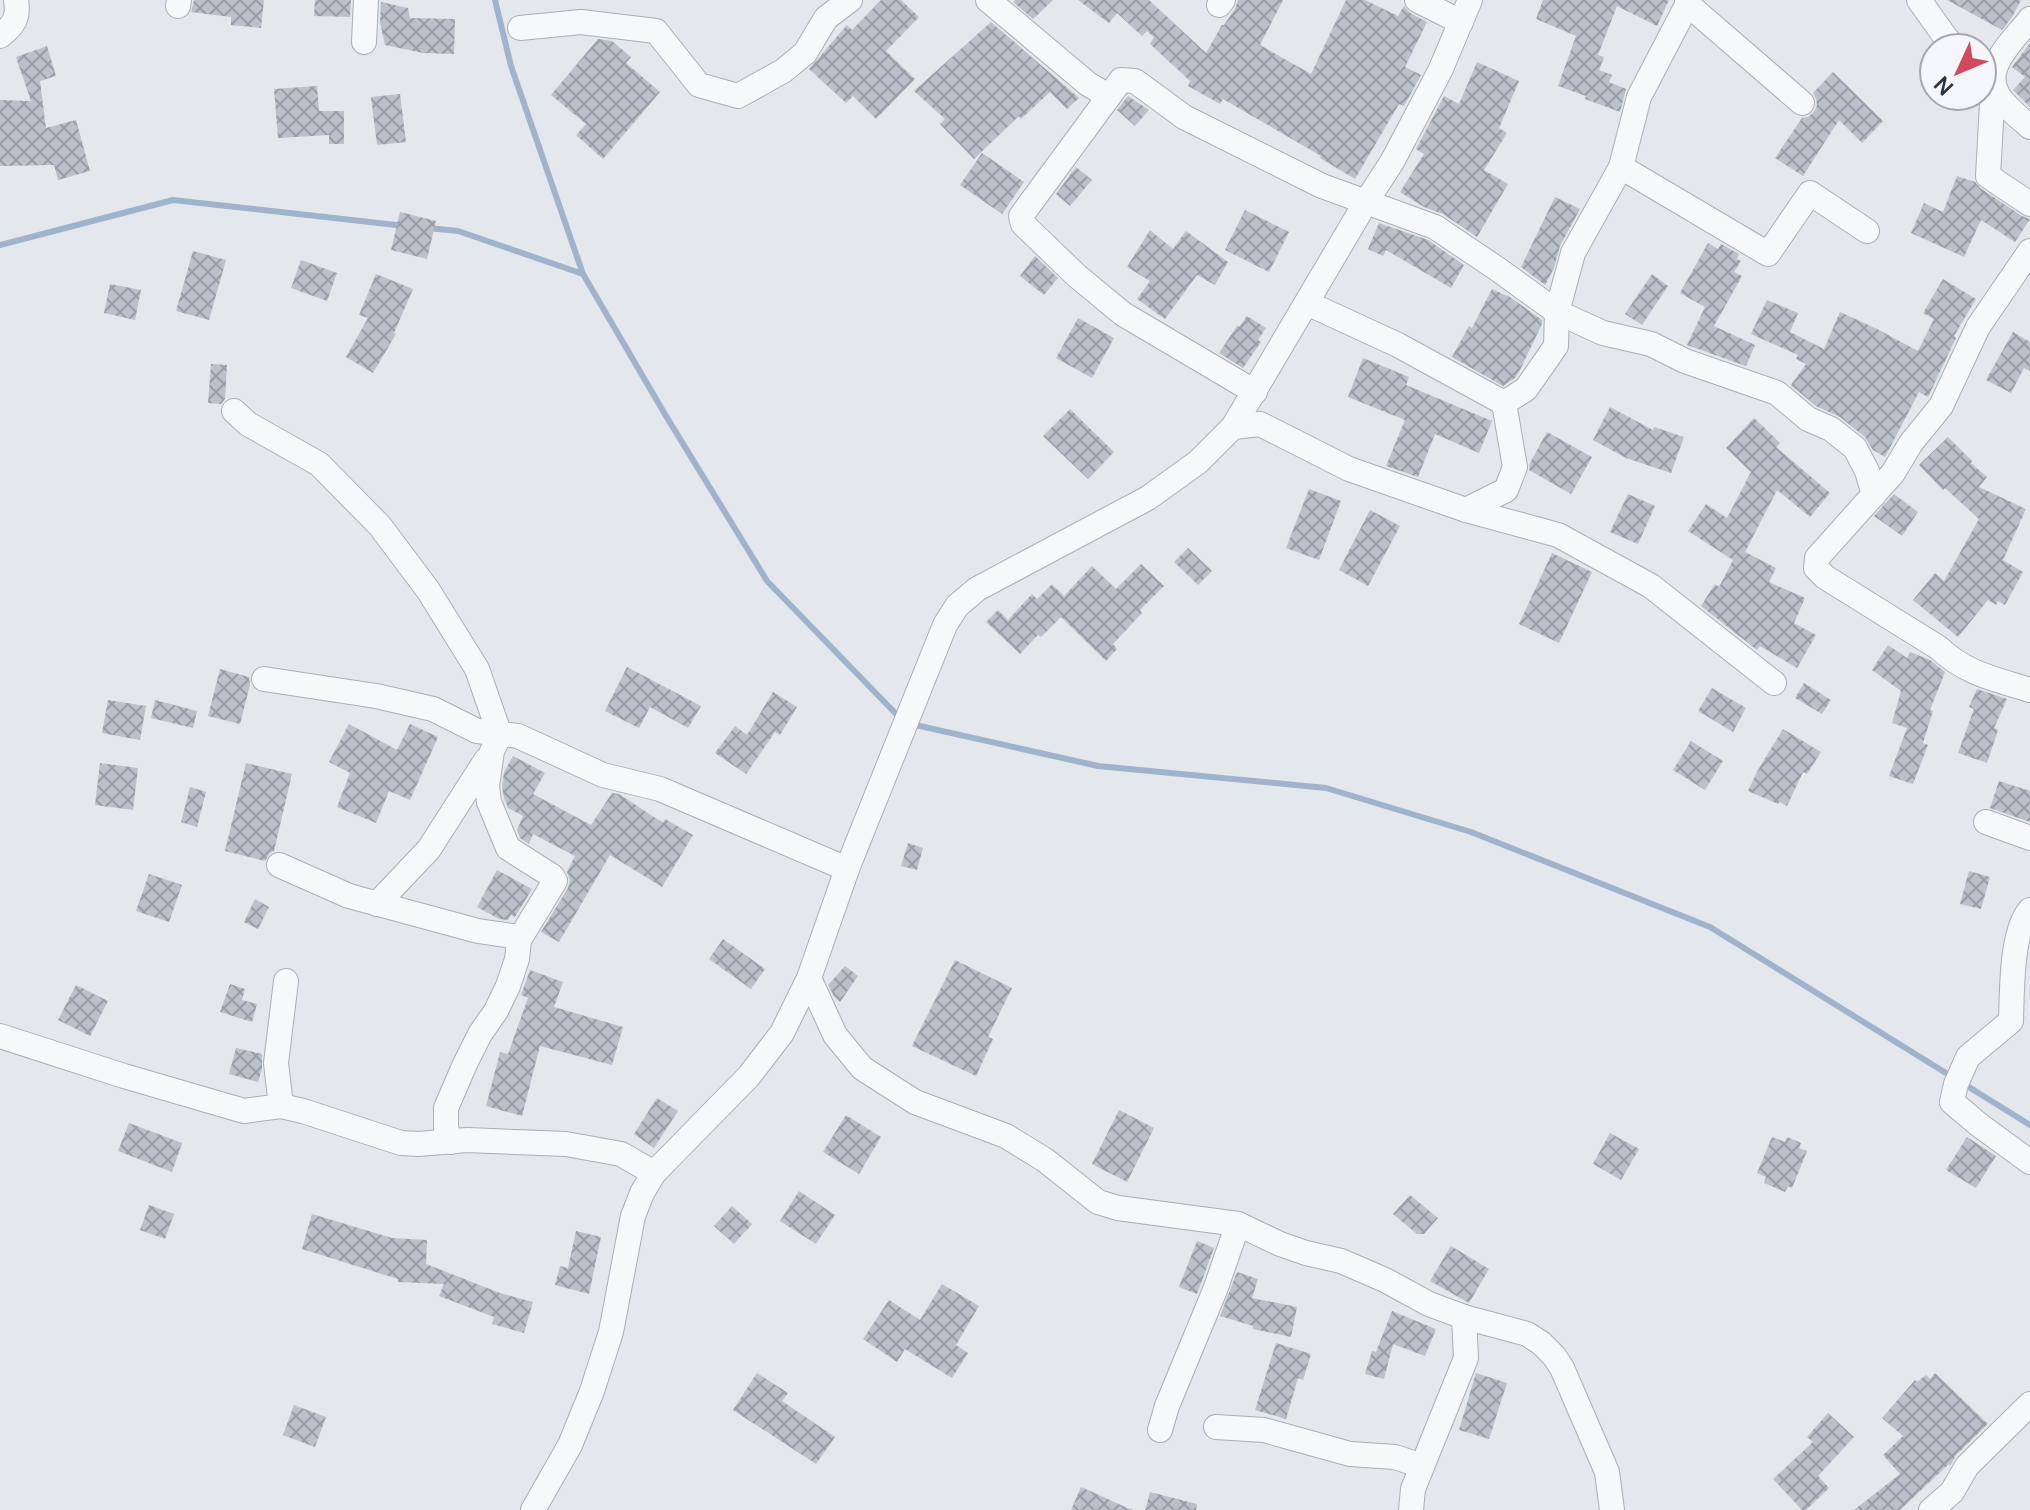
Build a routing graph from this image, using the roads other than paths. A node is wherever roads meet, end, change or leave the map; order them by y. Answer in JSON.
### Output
{"nodes":[{"id":1,"x":16,"y":0,"type":"edge"},
{"id":2,"x":366,"y":0,"type":"edge"},
{"id":3,"x":850,"y":0,"type":"edge"},
{"id":4,"x":988,"y":0,"type":"edge"},
{"id":5,"x":1417,"y":0,"type":"edge"},
{"id":6,"x":1919,"y":0,"type":"edge"},
{"id":7,"x":1688,"y":1,"type":"edge"},
{"id":8,"x":1466,"y":11,"type":"edge"},
{"id":9,"x":2030,"y":19,"type":"edge"},
{"id":10,"x":520,"y":28,"type":"dead end"},
{"id":11,"x":1942,"y":32,"type":"edge"},
{"id":12,"x":0,"y":36,"type":"edge"},
{"id":13,"x":364,"y":42,"type":"dead end"},
{"id":14,"x":1998,"y":61,"type":"edge"},
{"id":15,"x":1108,"y":96,"type":"junction"},
{"id":16,"x":1998,"y":96,"type":"edge"},
{"id":17,"x":1802,"y":103,"type":"dead end"},
{"id":18,"x":1987,"y":112,"type":"edge"},
{"id":19,"x":2030,"y":127,"type":"edge"},
{"id":20,"x":1621,"y":167,"type":"junction"},
{"id":21,"x":1366,"y":202,"type":"junction"},
{"id":22,"x":2030,"y":204,"type":"edge"},
{"id":23,"x":1867,"y":231,"type":"dead end"},
{"id":24,"x":2030,"y":251,"type":"edge"},
{"id":25,"x":1307,"y":303,"type":"junction"},
{"id":26,"x":1557,"y":312,"type":"junction"},
{"id":27,"x":1255,"y":392,"type":"junction"},
{"id":28,"x":1504,"y":403,"type":"junction"},
{"id":29,"x":234,"y":411,"type":"dead end"},
{"id":30,"x":1233,"y":427,"type":"junction"},
{"id":31,"x":1874,"y":495,"type":"junction"},
{"id":32,"x":1466,"y":510,"type":"junction"},
{"id":33,"x":264,"y":679,"type":"dead end"},
{"id":34,"x":1774,"y":683,"type":"dead end"},
{"id":35,"x":2030,"y":690,"type":"edge"},
{"id":36,"x":496,"y":743,"type":"junction"},
{"id":37,"x":1986,"y":822,"type":"dead end"},
{"id":38,"x":2030,"y":838,"type":"edge"},
{"id":39,"x":279,"y":865,"type":"dead end"},
{"id":40,"x":847,"y":869,"type":"junction"},
{"id":41,"x":377,"y":904,"type":"junction"},
{"id":42,"x":2030,"y":910,"type":"edge"},
{"id":43,"x":519,"y":940,"type":"junction"},
{"id":44,"x":809,"y":978,"type":"junction"},
{"id":45,"x":286,"y":981,"type":"dead end"},
{"id":46,"x":0,"y":1036,"type":"edge"},
{"id":47,"x":281,"y":1106,"type":"junction"},
{"id":48,"x":451,"y":1142,"type":"junction"},
{"id":49,"x":2030,"y":1162,"type":"edge"},
{"id":50,"x":654,"y":1173,"type":"junction"},
{"id":51,"x":1238,"y":1224,"type":"junction"},
{"id":52,"x":1464,"y":1317,"type":"junction"},
{"id":53,"x":2030,"y":1404,"type":"edge"},
{"id":54,"x":1216,"y":1427,"type":"dead end"},
{"id":55,"x":1160,"y":1430,"type":"dead end"},
{"id":56,"x":1422,"y":1466,"type":"junction"},
{"id":57,"x":533,"y":1510,"type":"edge"},
{"id":58,"x":1411,"y":1510,"type":"edge"},
{"id":59,"x":1612,"y":1510,"type":"edge"},
{"id":60,"x":1931,"y":1510,"type":"edge"}],
"edges":[{"from":1,"to":12,"type":"street"},
{"from":2,"to":13,"type":"street"},
{"from":3,"to":10,"type":"street"},
{"from":4,"to":15,"type":"street"},
{"from":5,"to":8,"type":"street"},
{"from":6,"to":11,"type":"street"},
{"from":7,"to":17,"type":"street"},
{"from":7,"to":20,"type":"street"},
{"from":8,"to":21,"type":"street"},
{"from":9,"to":14,"type":"street"},
{"from":15,"to":21,"type":"street"},
{"from":15,"to":27,"type":"street"},
{"from":16,"to":19,"type":"street"},
{"from":18,"to":22,"type":"street"},
{"from":20,"to":23,"type":"street"},
{"from":20,"to":26,"type":"street"},
{"from":21,"to":25,"type":"street"},
{"from":21,"to":26,"type":"street"},
{"from":24,"to":31,"type":"street"},
{"from":25,"to":27,"type":"street"},
{"from":25,"to":28,"type":"street"},
{"from":26,"to":28,"type":"street"},
{"from":26,"to":31,"type":"street"},
{"from":27,"to":30,"type":"street"},
{"from":28,"to":32,"type":"street"},
{"from":29,"to":36,"type":"street"},
{"from":30,"to":32,"type":"street"},
{"from":30,"to":40,"type":"street"},
{"from":31,"to":35,"type":"street"},
{"from":32,"to":34,"type":"street"},
{"from":33,"to":36,"type":"street"},
{"from":36,"to":40,"type":"street"},
{"from":36,"to":41,"type":"street"},
{"from":36,"to":43,"type":"street"},
{"from":37,"to":38,"type":"street"},
{"from":39,"to":41,"type":"street"},
{"from":40,"to":44,"type":"street"},
{"from":41,"to":43,"type":"street"},
{"from":42,"to":49,"type":"street"},
{"from":43,"to":48,"type":"street"},
{"from":44,"to":50,"type":"street"},
{"from":44,"to":51,"type":"street"},
{"from":45,"to":47,"type":"street"},
{"from":46,"to":47,"type":"street"},
{"from":47,"to":48,"type":"street"},
{"from":48,"to":50,"type":"street"},
{"from":50,"to":57,"type":"street"},
{"from":51,"to":52,"type":"street"},
{"from":51,"to":55,"type":"street"},
{"from":52,"to":56,"type":"street"},
{"from":52,"to":59,"type":"street"},
{"from":53,"to":60,"type":"street"},
{"from":54,"to":56,"type":"street"},
{"from":56,"to":58,"type":"street"}]}
